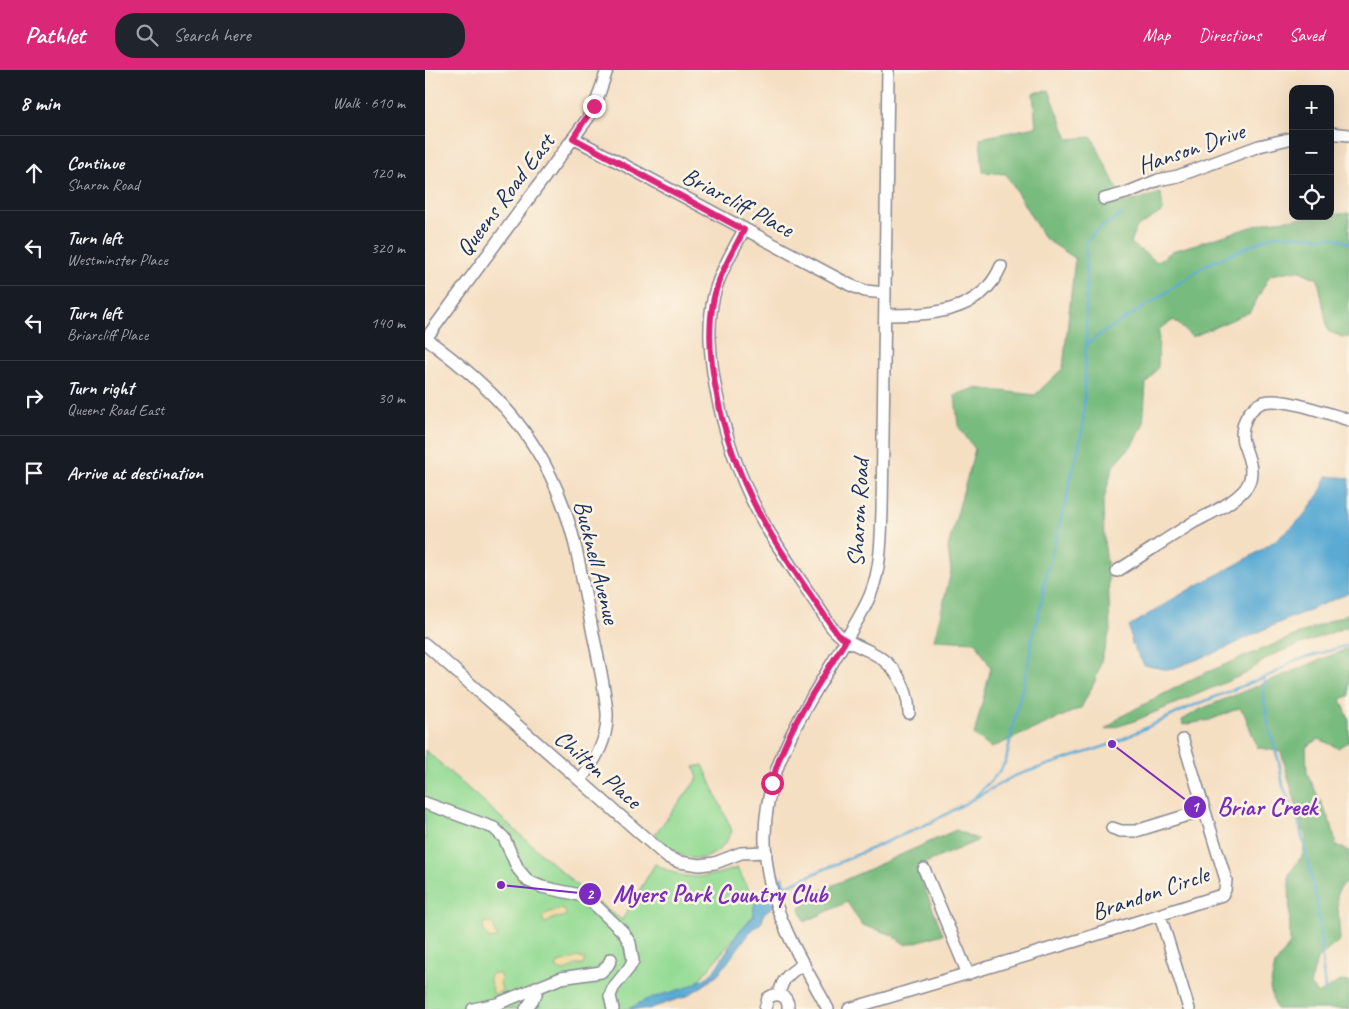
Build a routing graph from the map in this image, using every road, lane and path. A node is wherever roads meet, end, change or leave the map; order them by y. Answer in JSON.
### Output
{"nodes":[{"id":1,"x":607,"y":70,"type":"edge"},
{"id":2,"x":888,"y":70,"type":"edge"},
{"id":3,"x":1334,"y":133,"type":"edge"},
{"id":4,"x":1349,"y":135,"type":"edge"},
{"id":5,"x":573,"y":138,"type":"junction"},
{"id":6,"x":1289,"y":139,"type":"edge"},
{"id":7,"x":1103,"y":199,"type":"dead end"},
{"id":8,"x":744,"y":230,"type":"junction"},
{"id":9,"x":1001,"y":266,"type":"dead end"},
{"id":10,"x":885,"y":293,"type":"junction"},
{"id":11,"x":885,"y":315,"type":"junction"},
{"id":12,"x":425,"y":339,"type":"edge"},
{"id":13,"x":1349,"y":420,"type":"edge"},
{"id":14,"x":1117,"y":571,"type":"dead end"},
{"id":15,"x":846,"y":640,"type":"junction"},
{"id":16,"x":425,"y":644,"type":"edge"},
{"id":17,"x":909,"y":713,"type":"dead end"},
{"id":18,"x":1183,"y":740,"type":"dead end"},
{"id":19,"x":580,"y":780,"type":"junction"},
{"id":20,"x":425,"y":803,"type":"edge"},
{"id":21,"x":1204,"y":810,"type":"junction"},
{"id":22,"x":1112,"y":828,"type":"dead end"},
{"id":23,"x":765,"y":852,"type":"junction"},
{"id":24,"x":924,"y":869,"type":"dead end"},
{"id":25,"x":1160,"y":915,"type":"junction"},
{"id":26,"x":611,"y":959,"type":"dead end"},
{"id":27,"x":804,"y":964,"type":"junction"},
{"id":28,"x":968,"y":974,"type":"junction"},
{"id":29,"x":536,"y":987,"type":"junction"},
{"id":30,"x":779,"y":994,"type":"junction"},
{"id":31,"x":473,"y":1009,"type":"edge"},
{"id":32,"x":526,"y":1009,"type":"edge"},
{"id":33,"x":613,"y":1009,"type":"edge"},
{"id":34,"x":765,"y":1009,"type":"edge"},
{"id":35,"x":788,"y":1009,"type":"edge"},
{"id":36,"x":829,"y":1009,"type":"edge"},
{"id":37,"x":849,"y":1009,"type":"edge"},
{"id":38,"x":1189,"y":1009,"type":"edge"}],
"edges":[{"from":1,"to":5,"type":"street","name":"Queens Road East"},
{"from":2,"to":10,"type":"street","name":"Sharon Road"},
{"from":3,"to":4,"type":"street"},
{"from":5,"to":8,"type":"street","name":"Briarcliff Place"},
{"from":5,"to":12,"type":"street","name":"Queens Road East"},
{"from":6,"to":7,"type":"street","name":"Hanson Drive"},
{"from":8,"to":10,"type":"street","name":"Briarcliff Place"},
{"from":8,"to":15,"type":"street"},
{"from":9,"to":11,"type":"street"},
{"from":10,"to":11,"type":"street","name":"Sharon Road"},
{"from":11,"to":15,"type":"street","name":"Sharon Road"},
{"from":12,"to":19,"type":"street","name":"Bucknell Avenue"},
{"from":13,"to":14,"type":"street"},
{"from":15,"to":17,"type":"street"},
{"from":15,"to":23,"type":"street","name":"Sharon Road"},
{"from":16,"to":19,"type":"street","name":"Chilton Place"},
{"from":18,"to":21,"type":"street","name":"Brandon Circle"},
{"from":19,"to":23,"type":"street","name":"Chilton Place"},
{"from":20,"to":33,"type":"street"},
{"from":21,"to":22,"type":"street"},
{"from":21,"to":25,"type":"street","name":"Brandon Circle"},
{"from":23,"to":27,"type":"street","name":"Sharon Road"},
{"from":24,"to":28,"type":"street"},
{"from":25,"to":28,"type":"street","name":"Brandon Circle"},
{"from":25,"to":38,"type":"street"},
{"from":26,"to":29,"type":"street"},
{"from":27,"to":30,"type":"street"},
{"from":27,"to":36,"type":"street","name":"Sharon Road"},
{"from":28,"to":37,"type":"street","name":"Brandon Circle"},
{"from":29,"to":31,"type":"street"},
{"from":29,"to":32,"type":"street"},
{"from":30,"to":34,"type":"street"},
{"from":30,"to":35,"type":"street"}]}
